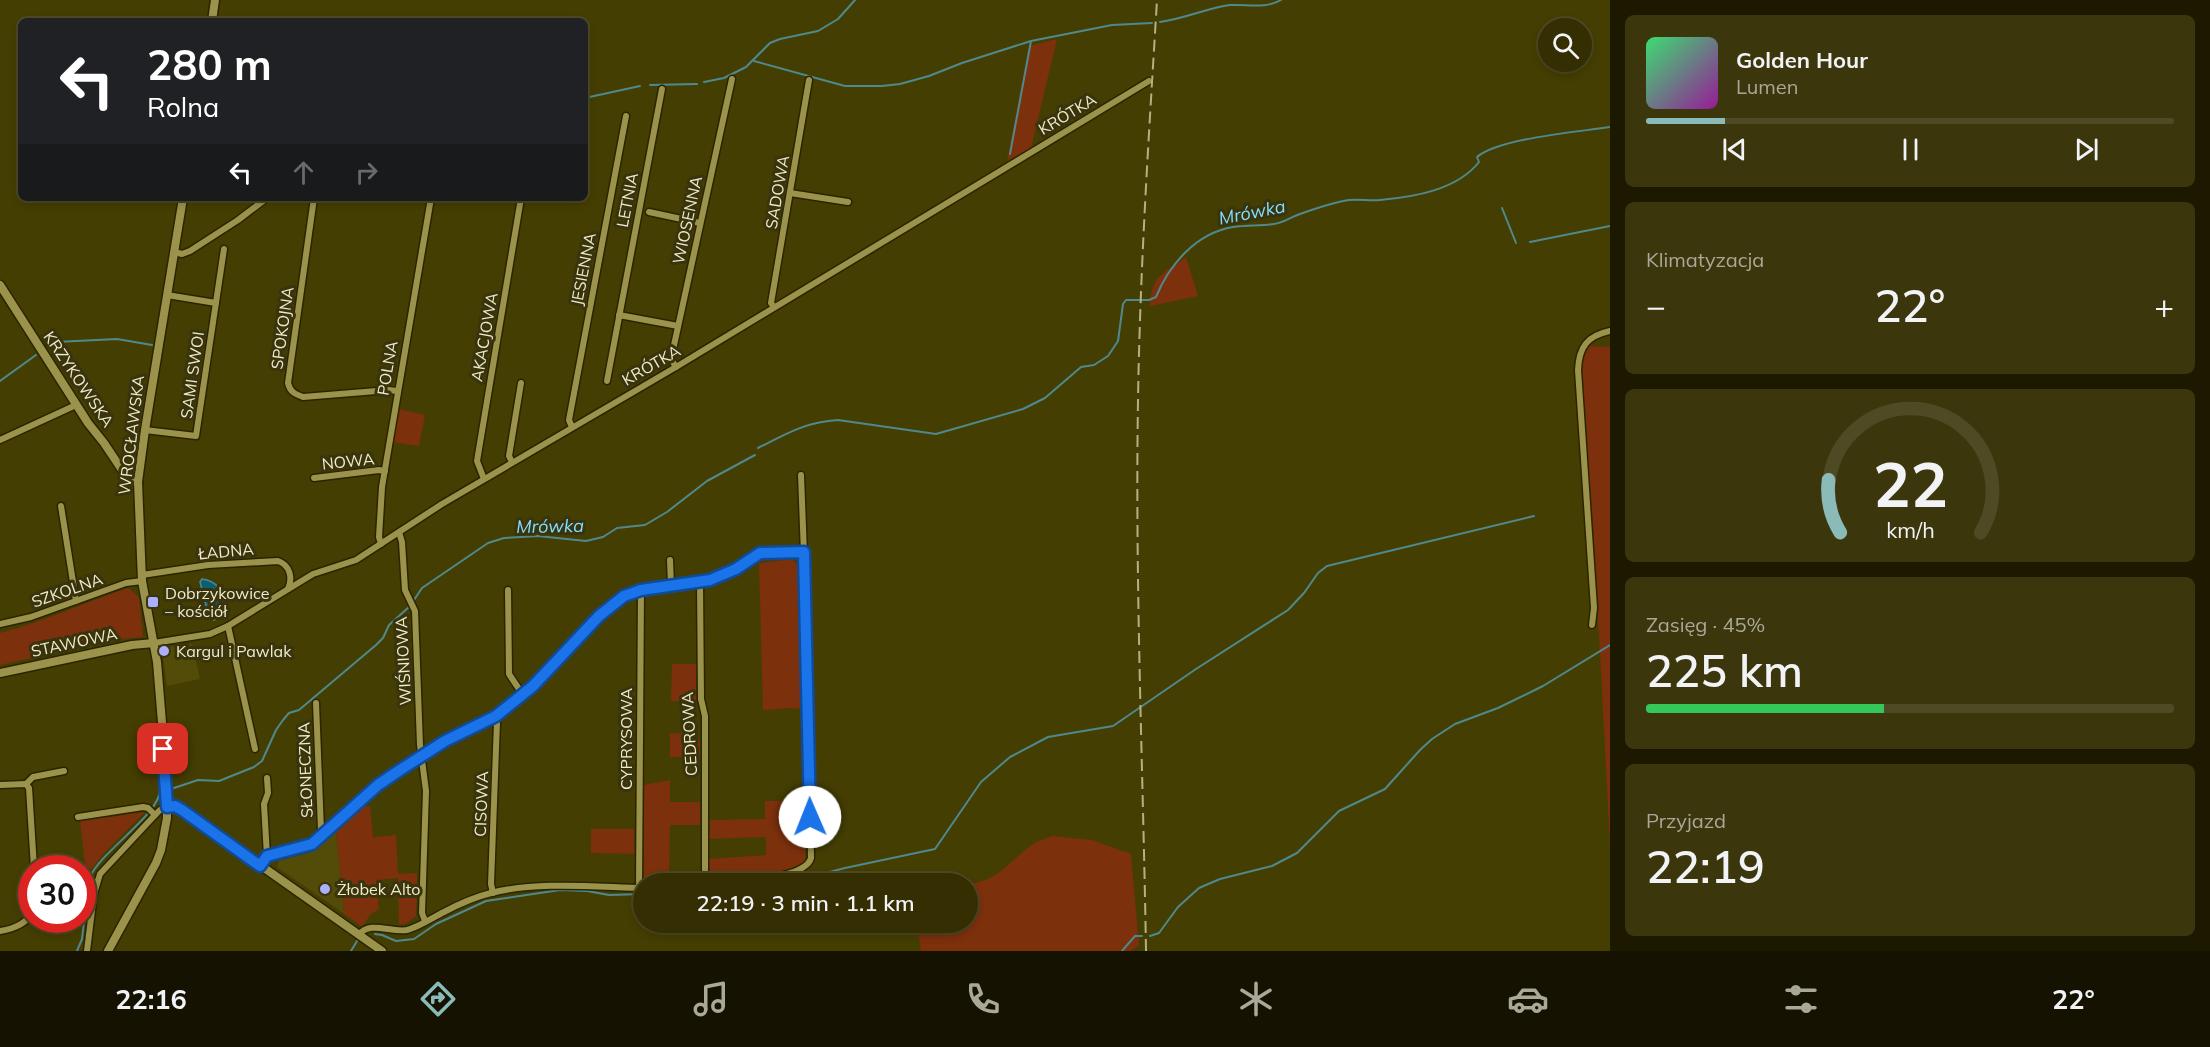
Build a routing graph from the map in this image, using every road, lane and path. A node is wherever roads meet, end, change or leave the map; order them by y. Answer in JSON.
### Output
{"nodes":[{"id":1,"x":215,"y":0,"type":"edge"},
{"id":2,"x":212,"y":18,"type":"edge"},
{"id":3,"x":732,"y":79,"type":"dead end"},
{"id":4,"x":809,"y":80,"type":"dead end"},
{"id":5,"x":1149,"y":81,"type":"dead end"},
{"id":6,"x":662,"y":89,"type":"dead end"},
{"id":7,"x":626,"y":116,"type":"dead end"},
{"id":8,"x":790,"y":193,"type":"junction"},
{"id":9,"x":182,"y":201,"type":"edge"},
{"id":10,"x":263,"y":201,"type":"edge"},
{"id":11,"x":314,"y":201,"type":"edge"},
{"id":12,"x":430,"y":201,"type":"edge"},
{"id":13,"x":520,"y":201,"type":"edge"},
{"id":14,"x":848,"y":202,"type":"dead end"},
{"id":15,"x":649,"y":212,"type":"dead end"},
{"id":16,"x":700,"y":223,"type":"junction"},
{"id":17,"x":224,"y":249,"type":"dead end"},
{"id":18,"x":174,"y":252,"type":"junction"},
{"id":19,"x":0,"y":285,"type":"edge"},
{"id":20,"x":167,"y":295,"type":"junction"},
{"id":21,"x":216,"y":303,"type":"junction"},
{"id":22,"x":774,"y":307,"type":"junction"},
{"id":23,"x":619,"y":315,"type":"junction"},
{"id":24,"x":678,"y":326,"type":"junction"},
{"id":25,"x":1610,"y":331,"type":"edge"},
{"id":26,"x":675,"y":367,"type":"junction"},
{"id":27,"x":607,"y":381,"type":"dead end"},
{"id":28,"x":521,"y":383,"type":"dead end"},
{"id":29,"x":397,"y":391,"type":"junction"},
{"id":30,"x":76,"y":405,"type":"junction"},
{"id":31,"x":572,"y":427,"type":"junction"},
{"id":32,"x":145,"y":430,"type":"junction"},
{"id":33,"x":0,"y":440,"type":"edge"},
{"id":34,"x":512,"y":462,"type":"junction"},
{"id":35,"x":385,"y":471,"type":"junction"},
{"id":36,"x":801,"y":475,"type":"dead end"},
{"id":37,"x":314,"y":478,"type":"dead end"},
{"id":38,"x":484,"y":479,"type":"junction"},
{"id":39,"x":138,"y":482,"type":"junction"},
{"id":40,"x":62,"y":506,"type":"dead end"},
{"id":41,"x":399,"y":532,"type":"junction"},
{"id":42,"x":381,"y":544,"type":"junction"},
{"id":43,"x":804,"y":552,"type":"junction"},
{"id":44,"x":670,"y":560,"type":"dead end"},
{"id":45,"x":290,"y":574,"type":"junction"},
{"id":46,"x":142,"y":578,"type":"junction"},
{"id":47,"x":301,"y":581,"type":"junction"},
{"id":48,"x":700,"y":583,"type":"junction"},
{"id":49,"x":671,"y":585,"type":"junction"},
{"id":50,"x":287,"y":590,"type":"junction"},
{"id":51,"x":508,"y":590,"type":"dead end"},
{"id":52,"x":641,"y":590,"type":"junction"},
{"id":53,"x":76,"y":601,"type":"junction"},
{"id":54,"x":0,"y":623,"type":"edge"},
{"id":55,"x":1592,"y":625,"type":"dead end"},
{"id":56,"x":228,"y":626,"type":"junction"},
{"id":57,"x":154,"y":643,"type":"junction"},
{"id":58,"x":0,"y":673,"type":"edge"},
{"id":59,"x":523,"y":695,"type":"junction"},
{"id":60,"x":316,"y":703,"type":"dead end"},
{"id":61,"x":496,"y":716,"type":"junction"},
{"id":62,"x":255,"y":749,"type":"dead end"},
{"id":63,"x":422,"y":756,"type":"junction"},
{"id":64,"x":64,"y":771,"type":"dead end"},
{"id":65,"x":267,"y":778,"type":"dead end"},
{"id":66,"x":23,"y":783,"type":"junction"},
{"id":67,"x":0,"y":785,"type":"edge"},
{"id":68,"x":167,"y":807,"type":"junction"},
{"id":69,"x":152,"y":812,"type":"junction"},
{"id":70,"x":78,"y":817,"type":"dead end"},
{"id":71,"x":323,"y":835,"type":"junction"},
{"id":72,"x":33,"y":855,"type":"edge"},
{"id":73,"x":267,"y":856,"type":"junction"},
{"id":74,"x":260,"y":866,"type":"junction"},
{"id":75,"x":641,"y":873,"type":"edge"},
{"id":76,"x":705,"y":873,"type":"edge"},
{"id":77,"x":787,"y":873,"type":"edge"},
{"id":78,"x":97,"y":882,"type":"joint"},
{"id":79,"x":633,"y":888,"type":"edge"},
{"id":80,"x":493,"y":893,"type":"junction"},
{"id":81,"x":425,"y":921,"type":"junction"},
{"id":82,"x":18,"y":925,"type":"edge"},
{"id":83,"x":0,"y":931,"type":"edge"},
{"id":84,"x":359,"y":935,"type":"junction"},
{"id":85,"x":87,"y":951,"type":"edge"},
{"id":86,"x":108,"y":951,"type":"edge"},
{"id":87,"x":382,"y":951,"type":"edge"}],
"edges":[{"from":1,"to":2,"type":"street"},
{"from":3,"to":16,"type":"street","name":"WIOSENNA"},
{"from":4,"to":8,"type":"street","name":"SADOWA"},
{"from":5,"to":22,"type":"street","name":"KRÓTKA"},
{"from":6,"to":23,"type":"street","name":"LETNIA"},
{"from":7,"to":31,"type":"street","name":"JESIENNA"},
{"from":8,"to":14,"type":"street"},
{"from":8,"to":22,"type":"street","name":"SADOWA"},
{"from":9,"to":18,"type":"street","name":"WROCŁAWSKA"},
{"from":10,"to":18,"type":"street"},
{"from":11,"to":29,"type":"street","name":"SPOKOJNA"},
{"from":12,"to":29,"type":"street","name":"POLNA"},
{"from":13,"to":38,"type":"street","name":"AKACJOWA"},
{"from":15,"to":16,"type":"street"},
{"from":16,"to":24,"type":"street","name":"WIOSENNA"},
{"from":17,"to":21,"type":"street","name":"SAMI SWOI"},
{"from":18,"to":20,"type":"street","name":"WROCŁAWSKA"},
{"from":19,"to":30,"type":"street","name":"KRZYKOWSKA"},
{"from":20,"to":21,"type":"street"},
{"from":20,"to":32,"type":"street","name":"WROCŁAWSKA"},
{"from":21,"to":32,"type":"street","name":"SAMI SWOI"},
{"from":22,"to":26,"type":"street","name":"KRÓTKA"},
{"from":23,"to":24,"type":"street"},
{"from":23,"to":27,"type":"street","name":"LETNIA"},
{"from":24,"to":26,"type":"street","name":"WIOSENNA"},
{"from":25,"to":55,"type":"street"},
{"from":26,"to":31,"type":"street","name":"KRÓTKA"},
{"from":28,"to":34,"type":"street"},
{"from":29,"to":35,"type":"street","name":"POLNA"},
{"from":30,"to":33,"type":"street"},
{"from":30,"to":39,"type":"street","name":"KRZYKOWSKA"},
{"from":31,"to":34,"type":"street","name":"KRÓTKA"},
{"from":32,"to":39,"type":"street","name":"WROCŁAWSKA"},
{"from":34,"to":38,"type":"street","name":"KRÓTKA"},
{"from":35,"to":37,"type":"street","name":"NOWA"},
{"from":35,"to":42,"type":"street","name":"POLNA"},
{"from":36,"to":43,"type":"street"},
{"from":38,"to":41,"type":"street","name":"KRÓTKA"},
{"from":39,"to":46,"type":"street","name":"WROCŁAWSKA"},
{"from":40,"to":53,"type":"street"},
{"from":41,"to":42,"type":"street","name":"KRÓTKA"},
{"from":41,"to":63,"type":"street","name":"WIŚNIOWA"},
{"from":42,"to":47,"type":"street","name":"KRÓTKA"},
{"from":43,"to":48,"type":"street"},
{"from":43,"to":77,"type":"street"},
{"from":44,"to":49,"type":"street"},
{"from":45,"to":46,"type":"street","name":"ŁADNA"},
{"from":45,"to":47,"type":"street","name":"ŁADNA"},
{"from":45,"to":50,"type":"street"},
{"from":46,"to":53,"type":"street","name":"SZKOLNA"},
{"from":46,"to":57,"type":"street","name":"WROCŁAWSKA"},
{"from":47,"to":50,"type":"street","name":"KRÓTKA"},
{"from":48,"to":49,"type":"street"},
{"from":48,"to":76,"type":"street","name":"CEDROWA"},
{"from":49,"to":52,"type":"street"},
{"from":50,"to":56,"type":"street","name":"KRÓTKA"},
{"from":51,"to":59,"type":"street"},
{"from":52,"to":59,"type":"street"},
{"from":52,"to":75,"type":"street","name":"CYPRYSOWA"},
{"from":53,"to":54,"type":"street","name":"SZKOLNA"},
{"from":56,"to":57,"type":"street","name":"KRÓTKA"},
{"from":56,"to":62,"type":"street"},
{"from":57,"to":58,"type":"street","name":"STAWOWA"},
{"from":57,"to":68,"type":"street","name":"WROCŁAWSKA"},
{"from":59,"to":61,"type":"street"},
{"from":60,"to":71,"type":"street","name":"SŁONECZNA"},
{"from":61,"to":63,"type":"street"},
{"from":61,"to":80,"type":"street","name":"CISOWA"},
{"from":63,"to":71,"type":"street"},
{"from":63,"to":81,"type":"street","name":"WIŚNIOWA"},
{"from":64,"to":66,"type":"street"},
{"from":65,"to":73,"type":"street"},
{"from":66,"to":67,"type":"street"},
{"from":66,"to":72,"type":"street"},
{"from":68,"to":69,"type":"street"},
{"from":68,"to":74,"type":"street"},
{"from":68,"to":86,"type":"street","name":"WROCŁAWSKA"},
{"from":69,"to":70,"type":"street"},
{"from":69,"to":78,"type":"street"},
{"from":71,"to":73,"type":"street"},
{"from":73,"to":74,"type":"street"},
{"from":74,"to":84,"type":"street"},
{"from":78,"to":85,"type":"street"},
{"from":79,"to":80,"type":"street"},
{"from":80,"to":81,"type":"street"},
{"from":81,"to":84,"type":"street"},
{"from":82,"to":83,"type":"street"},
{"from":84,"to":87,"type":"street"}]}
